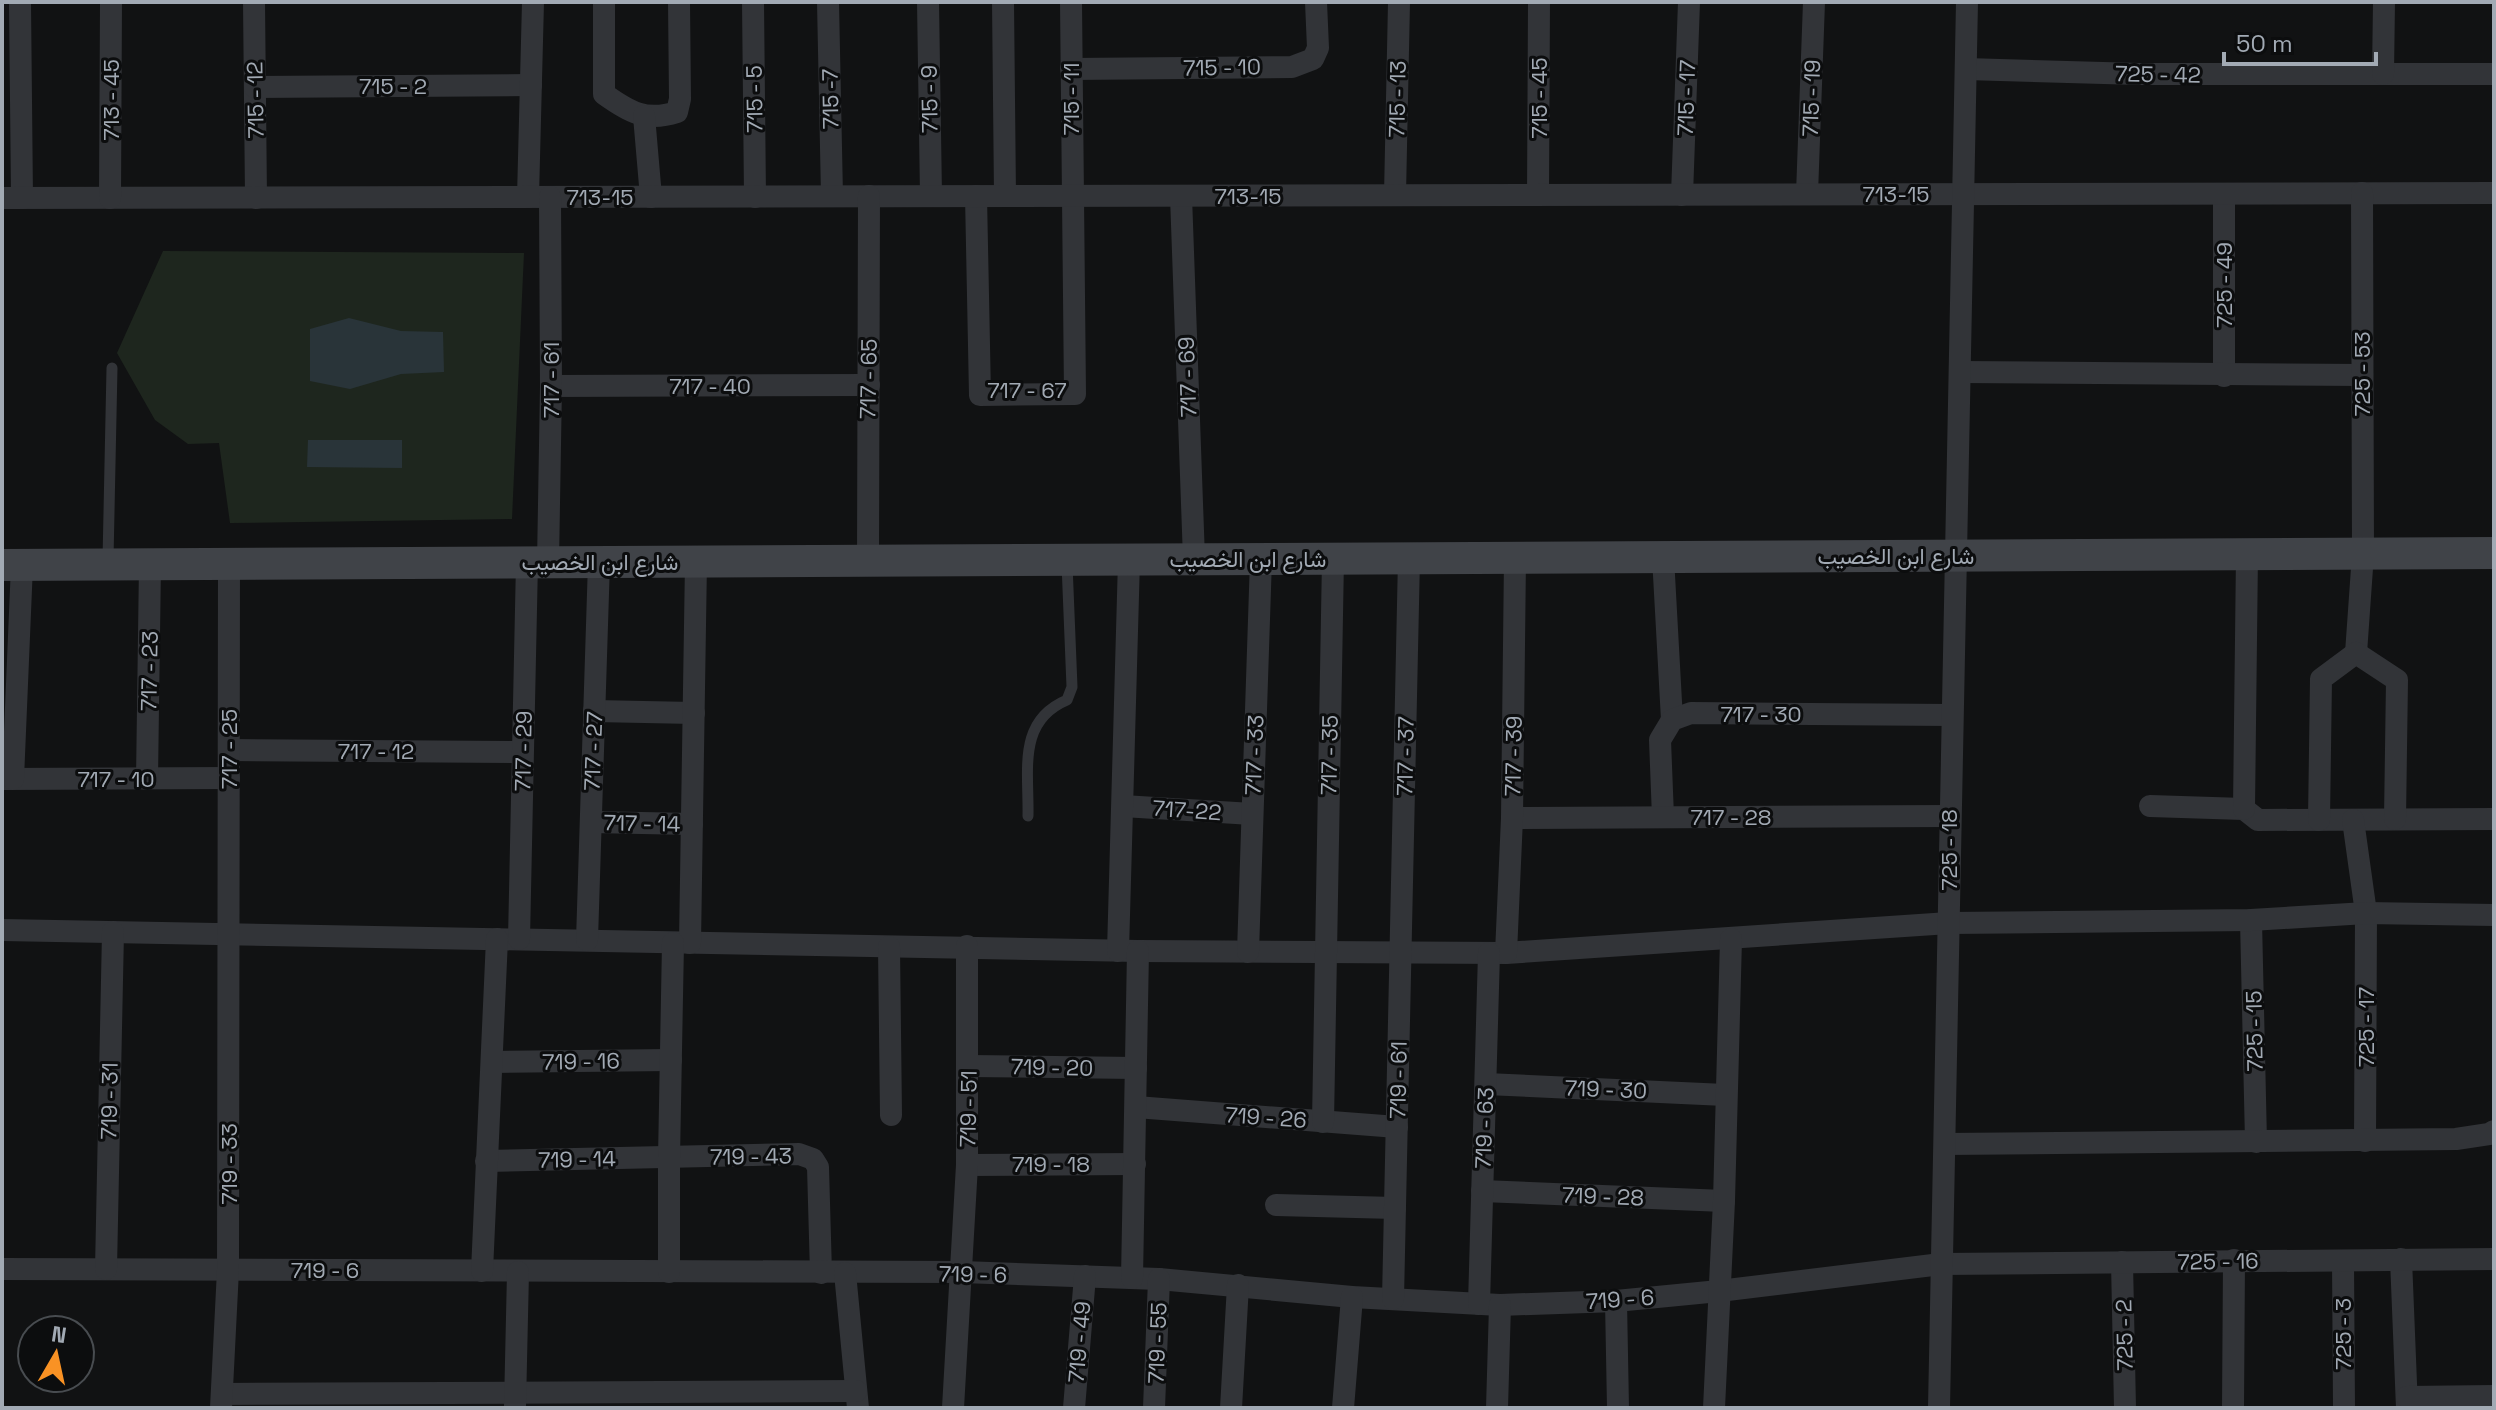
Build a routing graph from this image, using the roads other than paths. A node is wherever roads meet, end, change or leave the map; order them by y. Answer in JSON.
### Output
{"nodes":[{"id":1,"x":20,"y":2,"type":"edge"},
{"id":2,"x":111,"y":2,"type":"edge"},
{"id":3,"x":254,"y":2,"type":"edge"},
{"id":4,"x":533,"y":2,"type":"edge"},
{"id":5,"x":604,"y":2,"type":"edge"},
{"id":6,"x":679,"y":2,"type":"edge"},
{"id":7,"x":753,"y":2,"type":"edge"},
{"id":8,"x":828,"y":2,"type":"edge"},
{"id":9,"x":928,"y":2,"type":"edge"},
{"id":10,"x":1003,"y":2,"type":"edge"},
{"id":11,"x":1071,"y":2,"type":"edge"},
{"id":12,"x":1316,"y":2,"type":"edge"},
{"id":13,"x":1399,"y":2,"type":"edge"},
{"id":14,"x":1539,"y":2,"type":"edge"},
{"id":15,"x":1689,"y":2,"type":"edge"},
{"id":16,"x":1814,"y":2,"type":"edge"},
{"id":17,"x":1967,"y":2,"type":"edge"},
{"id":18,"x":2384,"y":2,"type":"edge"},
{"id":19,"x":1071,"y":69,"type":"junction"},
{"id":20,"x":1966,"y":69,"type":"junction"},
{"id":21,"x":2383,"y":74,"type":"junction"},
{"id":22,"x":2494,"y":74,"type":"edge"},
{"id":23,"x":531,"y":85,"type":"junction"},
{"id":24,"x":255,"y":87,"type":"junction"},
{"id":25,"x":644,"y":116,"type":"junction"},
{"id":26,"x":2362,"y":193,"type":"junction"},
{"id":27,"x":2494,"y":193,"type":"edge"},
{"id":28,"x":1807,"y":194,"type":"junction"},
{"id":29,"x":1963,"y":194,"type":"junction"},
{"id":30,"x":2224,"y":194,"type":"junction"},
{"id":31,"x":1395,"y":195,"type":"junction"},
{"id":32,"x":1538,"y":195,"type":"junction"},
{"id":33,"x":1682,"y":195,"type":"junction"},
{"id":34,"x":832,"y":196,"type":"junction"},
{"id":35,"x":869,"y":196,"type":"junction"},
{"id":36,"x":931,"y":196,"type":"junction"},
{"id":37,"x":976,"y":196,"type":"junction"},
{"id":38,"x":1005,"y":196,"type":"junction"},
{"id":39,"x":1071,"y":196,"type":"junction"},
{"id":40,"x":1181,"y":196,"type":"junction"},
{"id":41,"x":539,"y":197,"type":"junction"},
{"id":42,"x":651,"y":197,"type":"junction"},
{"id":43,"x":755,"y":197,"type":"junction"},
{"id":44,"x":12,"y":198,"type":"edge"},
{"id":45,"x":110,"y":198,"type":"junction"},
{"id":46,"x":256,"y":198,"type":"junction"},
{"id":47,"x":112,"y":368,"type":"dead end"},
{"id":48,"x":1960,"y":372,"type":"junction"},
{"id":49,"x":2362,"y":375,"type":"junction"},
{"id":50,"x":2224,"y":376,"type":"junction"},
{"id":51,"x":869,"y":385,"type":"junction"},
{"id":52,"x":551,"y":386,"type":"junction"},
{"id":53,"x":2494,"y":553,"type":"edge"},
{"id":54,"x":2247,"y":554,"type":"junction"},
{"id":55,"x":2363,"y":554,"type":"junction"},
{"id":56,"x":1957,"y":556,"type":"junction"},
{"id":57,"x":1663,"y":557,"type":"junction"},
{"id":58,"x":1409,"y":558,"type":"junction"},
{"id":59,"x":1515,"y":558,"type":"junction"},
{"id":60,"x":1194,"y":559,"type":"junction"},
{"id":61,"x":1261,"y":559,"type":"junction"},
{"id":62,"x":1333,"y":559,"type":"junction"},
{"id":63,"x":1067,"y":560,"type":"junction"},
{"id":64,"x":1129,"y":560,"type":"junction"},
{"id":65,"x":868,"y":561,"type":"junction"},
{"id":66,"x":538,"y":562,"type":"junction"},
{"id":67,"x":599,"y":562,"type":"junction"},
{"id":68,"x":696,"y":562,"type":"junction"},
{"id":69,"x":150,"y":564,"type":"junction"},
{"id":70,"x":229,"y":564,"type":"junction"},
{"id":71,"x":12,"y":565,"type":"edge"},
{"id":72,"x":108,"y":565,"type":"junction"},
{"id":73,"x":2356,"y":653,"type":"junction"},
{"id":74,"x":594,"y":711,"type":"junction"},
{"id":75,"x":694,"y":713,"type":"junction"},
{"id":76,"x":1951,"y":715,"type":"junction"},
{"id":77,"x":1672,"y":720,"type":"junction"},
{"id":78,"x":229,"y":750,"type":"junction"},
{"id":79,"x":522,"y":752,"type":"junction"},
{"id":80,"x":229,"y":778,"type":"junction"},
{"id":81,"x":8,"y":779,"type":"edge"},
{"id":82,"x":147,"y":779,"type":"junction"},
{"id":83,"x":1123,"y":806,"type":"junction"},
{"id":84,"x":2150,"y":806,"type":"dead end"},
{"id":85,"x":2244,"y":809,"type":"junction"},
{"id":86,"x":1252,"y":814,"type":"junction"},
{"id":87,"x":1028,"y":816,"type":"dead end"},
{"id":88,"x":1949,"y":816,"type":"junction"},
{"id":89,"x":1663,"y":817,"type":"junction"},
{"id":90,"x":1512,"y":818,"type":"junction"},
{"id":91,"x":2395,"y":819,"type":"junction"},
{"id":92,"x":2494,"y":819,"type":"edge"},
{"id":93,"x":2319,"y":820,"type":"junction"},
{"id":94,"x":2353,"y":820,"type":"junction"},
{"id":95,"x":591,"y":822,"type":"junction"},
{"id":96,"x":692,"y":824,"type":"junction"},
{"id":97,"x":2366,"y":913,"type":"junction"},
{"id":98,"x":2494,"y":915,"type":"edge"},
{"id":99,"x":2251,"y":920,"type":"junction"},
{"id":100,"x":1949,"y":923,"type":"junction"},
{"id":101,"x":2,"y":930,"type":"edge"},
{"id":102,"x":113,"y":932,"type":"junction"},
{"id":103,"x":229,"y":934,"type":"junction"},
{"id":104,"x":508,"y":939,"type":"junction"},
{"id":105,"x":1731,"y":939,"type":"junction"},
{"id":106,"x":587,"y":940,"type":"junction"},
{"id":107,"x":681,"y":943,"type":"junction"},
{"id":108,"x":967,"y":946,"type":"junction"},
{"id":109,"x":889,"y":947,"type":"junction"},
{"id":110,"x":1128,"y":951,"type":"junction"},
{"id":111,"x":1325,"y":951,"type":"junction"},
{"id":112,"x":1248,"y":952,"type":"junction"},
{"id":113,"x":1402,"y":953,"type":"junction"},
{"id":114,"x":1498,"y":953,"type":"junction"},
{"id":115,"x":671,"y":1060,"type":"junction"},
{"id":116,"x":492,"y":1062,"type":"junction"},
{"id":117,"x":968,"y":1066,"type":"junction"},
{"id":118,"x":1136,"y":1068,"type":"junction"},
{"id":119,"x":1486,"y":1084,"type":"junction"},
{"id":120,"x":1725,"y":1095,"type":"junction"},
{"id":121,"x":1136,"y":1107,"type":"junction"},
{"id":122,"x":891,"y":1115,"type":"dead end"},
{"id":123,"x":1323,"y":1122,"type":"junction"},
{"id":124,"x":1397,"y":1127,"type":"junction"},
{"id":125,"x":2494,"y":1131,"type":"edge"},
{"id":126,"x":2365,"y":1141,"type":"junction"},
{"id":127,"x":2256,"y":1142,"type":"junction"},
{"id":128,"x":1945,"y":1144,"type":"junction"},
{"id":129,"x":669,"y":1158,"type":"junction"},
{"id":130,"x":486,"y":1161,"type":"junction"},
{"id":131,"x":1135,"y":1164,"type":"junction"},
{"id":132,"x":967,"y":1165,"type":"junction"},
{"id":133,"x":1482,"y":1191,"type":"junction"},
{"id":134,"x":1724,"y":1201,"type":"junction"},
{"id":135,"x":1276,"y":1205,"type":"dead end"},
{"id":136,"x":1395,"y":1208,"type":"junction"},
{"id":137,"x":2401,"y":1259,"type":"junction"},
{"id":138,"x":2494,"y":1259,"type":"edge"},
{"id":139,"x":2234,"y":1260,"type":"junction"},
{"id":140,"x":2343,"y":1261,"type":"junction"},
{"id":141,"x":2122,"y":1262,"type":"junction"},
{"id":142,"x":1941,"y":1264,"type":"junction"},
{"id":143,"x":2,"y":1269,"type":"edge"},
{"id":144,"x":106,"y":1269,"type":"junction"},
{"id":145,"x":228,"y":1270,"type":"junction"},
{"id":146,"x":482,"y":1271,"type":"junction"},
{"id":147,"x":518,"y":1272,"type":"junction"},
{"id":148,"x":669,"y":1272,"type":"junction"},
{"id":149,"x":962,"y":1272,"type":"junction"},
{"id":150,"x":821,"y":1273,"type":"junction"},
{"id":151,"x":845,"y":1273,"type":"junction"},
{"id":152,"x":1085,"y":1276,"type":"junction"},
{"id":153,"x":1132,"y":1278,"type":"junction"},
{"id":154,"x":1159,"y":1279,"type":"junction"},
{"id":155,"x":1238,"y":1285,"type":"junction"},
{"id":156,"x":1719,"y":1291,"type":"junction"},
{"id":157,"x":1352,"y":1297,"type":"junction"},
{"id":158,"x":1393,"y":1299,"type":"junction"},
{"id":159,"x":1616,"y":1301,"type":"junction"},
{"id":160,"x":1490,"y":1304,"type":"junction"},
{"id":161,"x":2494,"y":1396,"type":"edge"},
{"id":162,"x":857,"y":1400,"type":"edge"},
{"id":163,"x":222,"y":1401,"type":"edge"},
{"id":164,"x":515,"y":1401,"type":"edge"},
{"id":165,"x":2407,"y":1402,"type":"edge"},
{"id":166,"x":953,"y":1408,"type":"edge"},
{"id":167,"x":1074,"y":1408,"type":"edge"},
{"id":168,"x":1154,"y":1408,"type":"edge"},
{"id":169,"x":1231,"y":1408,"type":"edge"},
{"id":170,"x":1343,"y":1408,"type":"edge"},
{"id":171,"x":1497,"y":1408,"type":"edge"},
{"id":172,"x":1618,"y":1408,"type":"edge"},
{"id":173,"x":1714,"y":1408,"type":"edge"},
{"id":174,"x":1939,"y":1408,"type":"edge"},
{"id":175,"x":2125,"y":1408,"type":"edge"},
{"id":176,"x":2233,"y":1408,"type":"edge"},
{"id":177,"x":2344,"y":1408,"type":"edge"}],
"edges":[{"from":1,"to":44,"type":"street"},
{"from":2,"to":45,"type":"street","name":"713 - 45"},
{"from":3,"to":24,"type":"street","name":"715 - 12"},
{"from":4,"to":23,"type":"street"},
{"from":5,"to":25,"type":"street"},
{"from":6,"to":25,"type":"street"},
{"from":7,"to":43,"type":"street","name":"715 - 5"},
{"from":8,"to":34,"type":"street","name":"715 -7"},
{"from":9,"to":36,"type":"street","name":"715 - 9"},
{"from":10,"to":38,"type":"street"},
{"from":11,"to":19,"type":"street","name":"715 - 11"},
{"from":12,"to":19,"type":"street","name":"715 - 10"},
{"from":13,"to":31,"type":"street","name":"715 - 13"},
{"from":14,"to":32,"type":"street","name":"715 - 45"},
{"from":15,"to":33,"type":"street","name":"715 - 17"},
{"from":16,"to":28,"type":"street","name":"715 - 19"},
{"from":17,"to":20,"type":"street","name":"725 - 18"},
{"from":18,"to":21,"type":"street"},
{"from":19,"to":39,"type":"street","name":"715 - 11"},
{"from":20,"to":21,"type":"street","name":"725 - 42"},
{"from":20,"to":29,"type":"street","name":"725 - 18"},
{"from":21,"to":22,"type":"street","name":"725 - 42"},
{"from":23,"to":24,"type":"street","name":"715 - 2"},
{"from":23,"to":41,"type":"street"},
{"from":24,"to":46,"type":"street","name":"715 - 12"},
{"from":25,"to":42,"type":"street"},
{"from":26,"to":27,"type":"street","name":"713-15"},
{"from":26,"to":30,"type":"street","name":"713-15"},
{"from":26,"to":49,"type":"street","name":"725 - 53"},
{"from":28,"to":29,"type":"street","name":"713-15"},
{"from":28,"to":33,"type":"street","name":"713-15"},
{"from":29,"to":30,"type":"street","name":"713-15"},
{"from":29,"to":48,"type":"street","name":"725 - 18"},
{"from":30,"to":50,"type":"street","name":"725 - 49"},
{"from":31,"to":32,"type":"street","name":"713-15"},
{"from":31,"to":40,"type":"street","name":"713-15"},
{"from":32,"to":33,"type":"street","name":"713-15"},
{"from":34,"to":35,"type":"street","name":"713-15"},
{"from":34,"to":43,"type":"street","name":"713-15"},
{"from":35,"to":36,"type":"street","name":"713-15"},
{"from":35,"to":51,"type":"street","name":"717 - 65"},
{"from":36,"to":37,"type":"street","name":"713-15"},
{"from":37,"to":38,"type":"street","name":"713-15"},
{"from":37,"to":39,"type":"street","name":"717 - 67"},
{"from":38,"to":39,"type":"street","name":"713-15"},
{"from":39,"to":40,"type":"street","name":"713-15"},
{"from":40,"to":60,"type":"street","name":"717 - 69"},
{"from":41,"to":42,"type":"street","name":"713-15"},
{"from":41,"to":46,"type":"street","name":"713-15"},
{"from":41,"to":52,"type":"street","name":"717 - 61"},
{"from":42,"to":43,"type":"street","name":"713-15"},
{"from":44,"to":45,"type":"street","name":"713-15"},
{"from":45,"to":46,"type":"street","name":"713-15"},
{"from":47,"to":72,"type":"lane"},
{"from":48,"to":50,"type":"street"},
{"from":48,"to":56,"type":"street","name":"725 - 18"},
{"from":49,"to":50,"type":"street"},
{"from":49,"to":55,"type":"street","name":"725 - 53"},
{"from":51,"to":52,"type":"street","name":"717 - 40"},
{"from":51,"to":65,"type":"street","name":"717 - 65"},
{"from":52,"to":66,"type":"street","name":"717 - 61"},
{"from":53,"to":55,"type":"street","name":"شارع ابن الخصيب"},
{"from":54,"to":55,"type":"street","name":"شارع ابن الخصيب"},
{"from":54,"to":56,"type":"street","name":"شارع ابن الخصيب"},
{"from":54,"to":85,"type":"street"},
{"from":55,"to":73,"type":"street","name":"725 - 53"},
{"from":56,"to":57,"type":"street","name":"شارع ابن الخصيب"},
{"from":56,"to":76,"type":"street","name":"725 - 18"},
{"from":57,"to":59,"type":"street","name":"شارع ابن الخصيب"},
{"from":57,"to":77,"type":"street"},
{"from":58,"to":59,"type":"street","name":"شارع ابن الخصيب"},
{"from":58,"to":62,"type":"street","name":"شارع ابن الخصيب"},
{"from":58,"to":113,"type":"street","name":"717 - 37"},
{"from":59,"to":90,"type":"street","name":"717 - 39"},
{"from":60,"to":61,"type":"street","name":"شارع ابن الخصيب"},
{"from":60,"to":64,"type":"street","name":"شارع ابن الخصيب"},
{"from":61,"to":62,"type":"street","name":"شارع ابن الخصيب"},
{"from":61,"to":86,"type":"street","name":"717 - 33"},
{"from":62,"to":111,"type":"street","name":"717 - 35"},
{"from":63,"to":64,"type":"street","name":"شارع ابن الخصيب"},
{"from":63,"to":65,"type":"street","name":"شارع ابن الخصيب"},
{"from":63,"to":87,"type":"lane"},
{"from":64,"to":83,"type":"street"},
{"from":65,"to":68,"type":"street","name":"شارع ابن الخصيب"},
{"from":66,"to":67,"type":"street","name":"شارع ابن الخصيب"},
{"from":66,"to":70,"type":"street","name":"شارع ابن الخصيب"},
{"from":66,"to":79,"type":"street","name":"717 - 29"},
{"from":67,"to":68,"type":"street","name":"شارع ابن الخصيب"},
{"from":67,"to":74,"type":"street","name":"717 - 27"},
{"from":68,"to":75,"type":"street"},
{"from":69,"to":70,"type":"street","name":"شارع ابن الخصيب"},
{"from":69,"to":72,"type":"street","name":"شارع ابن الخصيب"},
{"from":69,"to":82,"type":"street","name":"717 - 23"},
{"from":70,"to":78,"type":"street","name":"717 - 25"},
{"from":71,"to":72,"type":"street","name":"شارع ابن الخصيب"},
{"from":71,"to":81,"type":"street"},
{"from":73,"to":91,"type":"street"},
{"from":73,"to":93,"type":"street"},
{"from":74,"to":75,"type":"street"},
{"from":74,"to":95,"type":"street","name":"717 - 27"},
{"from":75,"to":96,"type":"street"},
{"from":76,"to":77,"type":"street","name":"717 - 30"},
{"from":76,"to":88,"type":"street","name":"725 - 18"},
{"from":77,"to":89,"type":"street"},
{"from":78,"to":79,"type":"street","name":"717 - 12"},
{"from":78,"to":80,"type":"street","name":"717 - 25"},
{"from":79,"to":104,"type":"street","name":"717 - 29"},
{"from":80,"to":82,"type":"street","name":"717 - 10"},
{"from":80,"to":103,"type":"street","name":"717 - 25"},
{"from":81,"to":82,"type":"street","name":"717 - 10"},
{"from":83,"to":86,"type":"street","name":"717-22"},
{"from":83,"to":110,"type":"street"},
{"from":84,"to":85,"type":"street"},
{"from":85,"to":93,"type":"street"},
{"from":86,"to":112,"type":"street","name":"717 - 33"},
{"from":88,"to":89,"type":"street","name":"717 - 28"},
{"from":88,"to":100,"type":"street","name":"725 - 18"},
{"from":89,"to":90,"type":"street","name":"717 - 28"},
{"from":90,"to":114,"type":"street","name":"717 - 39"},
{"from":91,"to":92,"type":"street"},
{"from":91,"to":94,"type":"street"},
{"from":93,"to":94,"type":"street"},
{"from":94,"to":97,"type":"street","name":"725 - 17"},
{"from":95,"to":96,"type":"street","name":"717 - 14"},
{"from":95,"to":106,"type":"street","name":"717 - 27"},
{"from":96,"to":107,"type":"street"},
{"from":97,"to":98,"type":"street"},
{"from":97,"to":99,"type":"street"},
{"from":97,"to":126,"type":"street","name":"725 - 17"},
{"from":99,"to":100,"type":"street"},
{"from":99,"to":127,"type":"street","name":"725 - 15"},
{"from":100,"to":105,"type":"street"},
{"from":100,"to":128,"type":"street","name":"725 - 18"},
{"from":101,"to":102,"type":"street"},
{"from":102,"to":103,"type":"street"},
{"from":102,"to":144,"type":"street","name":"719 - 31"},
{"from":103,"to":104,"type":"street"},
{"from":103,"to":145,"type":"street","name":"719 - 33"},
{"from":104,"to":106,"type":"street"},
{"from":104,"to":116,"type":"street","name":"717 - 29"},
{"from":105,"to":114,"type":"street"},
{"from":105,"to":120,"type":"street"},
{"from":106,"to":107,"type":"street"},
{"from":107,"to":109,"type":"street"},
{"from":107,"to":115,"type":"street"},
{"from":108,"to":109,"type":"street"},
{"from":108,"to":110,"type":"street"},
{"from":108,"to":117,"type":"street","name":"719 - 51"},
{"from":109,"to":122,"type":"street"},
{"from":110,"to":112,"type":"street"},
{"from":110,"to":118,"type":"street"},
{"from":111,"to":112,"type":"street"},
{"from":111,"to":113,"type":"street"},
{"from":111,"to":123,"type":"street","name":"717 - 35"},
{"from":113,"to":114,"type":"street"},
{"from":113,"to":124,"type":"street","name":"719 - 61"},
{"from":114,"to":119,"type":"street","name":"719 - 63"},
{"from":115,"to":116,"type":"street","name":"719 - 16"},
{"from":115,"to":129,"type":"street"},
{"from":116,"to":130,"type":"street","name":"717 - 29"},
{"from":117,"to":118,"type":"street","name":"719 - 20"},
{"from":117,"to":132,"type":"street","name":"719 - 51"},
{"from":118,"to":121,"type":"street"},
{"from":119,"to":120,"type":"street","name":"719 - 30"},
{"from":119,"to":133,"type":"street","name":"719 - 63"},
{"from":120,"to":134,"type":"street"},
{"from":121,"to":123,"type":"street","name":"719 - 26"},
{"from":121,"to":131,"type":"street"},
{"from":123,"to":124,"type":"street","name":"719 - 26"},
{"from":124,"to":136,"type":"street","name":"719 - 61"},
{"from":125,"to":126,"type":"street"},
{"from":126,"to":127,"type":"street"},
{"from":127,"to":128,"type":"street"},
{"from":128,"to":142,"type":"street","name":"725 - 18"},
{"from":129,"to":130,"type":"street","name":"719 - 14"},
{"from":129,"to":148,"type":"street"},
{"from":129,"to":150,"type":"street","name":"719 - 43"},
{"from":130,"to":146,"type":"street","name":"717 - 29"},
{"from":131,"to":132,"type":"street","name":"719 - 18"},
{"from":131,"to":153,"type":"street"},
{"from":132,"to":149,"type":"street","name":"719 - 51"},
{"from":133,"to":134,"type":"street","name":"719 - 28"},
{"from":133,"to":160,"type":"street","name":"719 - 63"},
{"from":134,"to":156,"type":"street"},
{"from":135,"to":136,"type":"street"},
{"from":136,"to":158,"type":"street","name":"719 - 61"},
{"from":137,"to":138,"type":"street","name":"725 - 16"},
{"from":137,"to":140,"type":"street","name":"725 - 16"},
{"from":137,"to":165,"type":"street"},
{"from":139,"to":140,"type":"street","name":"725 - 16"},
{"from":139,"to":141,"type":"street","name":"725 - 16"},
{"from":139,"to":176,"type":"street"},
{"from":140,"to":177,"type":"street","name":"725 - 3"},
{"from":141,"to":142,"type":"street","name":"725 - 16"},
{"from":141,"to":175,"type":"street","name":"725 - 2"},
{"from":142,"to":156,"type":"street","name":"719 - 6"},
{"from":142,"to":174,"type":"street","name":"725 - 18"},
{"from":143,"to":144,"type":"street","name":"719 - 6"},
{"from":144,"to":145,"type":"street","name":"719 - 6"},
{"from":145,"to":146,"type":"street","name":"719 - 6"},
{"from":145,"to":163,"type":"street","name":"719 - 33"},
{"from":146,"to":147,"type":"street","name":"719 - 6"},
{"from":147,"to":148,"type":"street","name":"719 - 6"},
{"from":147,"to":164,"type":"street"},
{"from":148,"to":150,"type":"street","name":"719 - 6"},
{"from":149,"to":151,"type":"street","name":"719 - 6"},
{"from":149,"to":152,"type":"street","name":"719 - 6"},
{"from":149,"to":166,"type":"street"},
{"from":150,"to":151,"type":"street","name":"719 - 6"},
{"from":151,"to":162,"type":"street"},
{"from":152,"to":153,"type":"street","name":"719 - 6"},
{"from":152,"to":167,"type":"street","name":"719 - 49"},
{"from":153,"to":154,"type":"street","name":"719 - 6"},
{"from":154,"to":155,"type":"street","name":"719 - 6"},
{"from":154,"to":168,"type":"street","name":"719 - 55"},
{"from":155,"to":157,"type":"street","name":"719 - 6"},
{"from":155,"to":169,"type":"street"},
{"from":156,"to":159,"type":"street","name":"719 - 6"},
{"from":156,"to":173,"type":"street"},
{"from":157,"to":158,"type":"street","name":"719 - 6"},
{"from":157,"to":170,"type":"street"},
{"from":158,"to":160,"type":"street","name":"719 - 6"},
{"from":159,"to":160,"type":"street","name":"719 - 6"},
{"from":159,"to":172,"type":"street"},
{"from":160,"to":171,"type":"street","name":"719 - 63"},
{"from":161,"to":165,"type":"street"},
{"from":162,"to":164,"type":"street"},
{"from":163,"to":164,"type":"street"}]}
